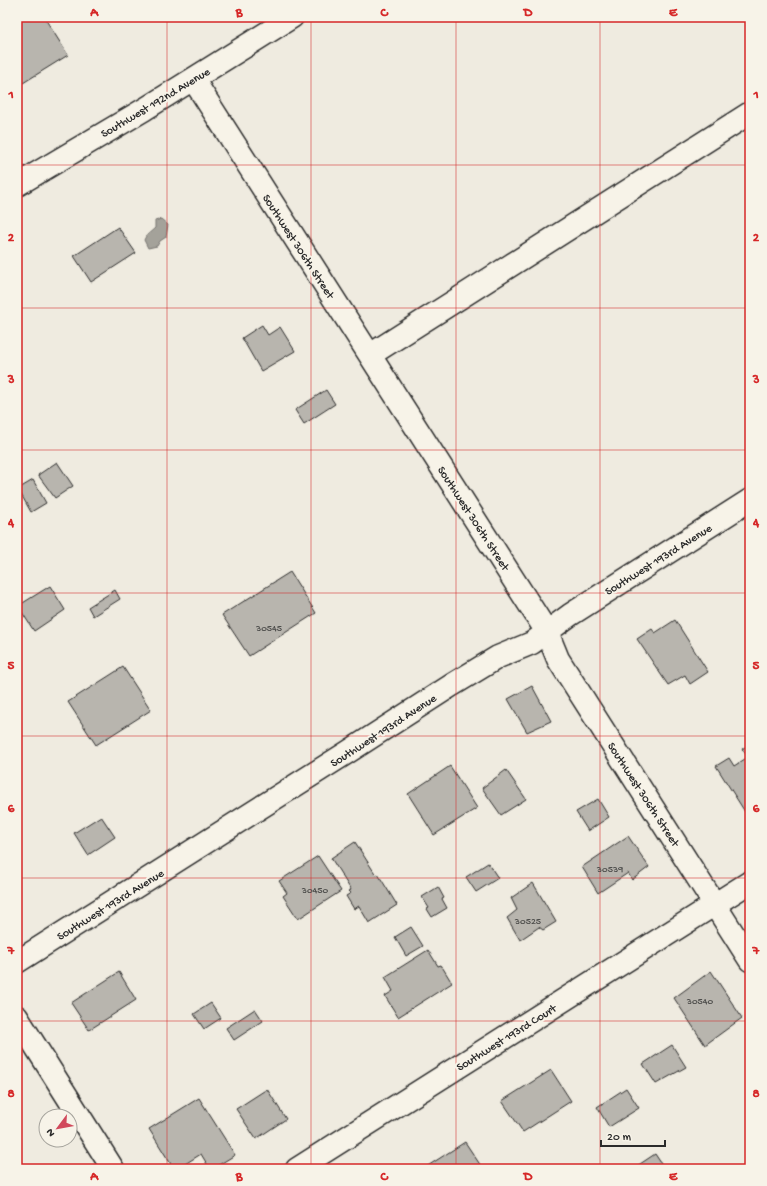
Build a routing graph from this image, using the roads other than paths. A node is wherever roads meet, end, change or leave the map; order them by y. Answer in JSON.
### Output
{"nodes":[{"id":1,"x":292,"y":17,"type":"edge"},
{"id":2,"x":193,"y":79,"type":"junction"},
{"id":3,"x":750,"y":113,"type":"edge"},
{"id":4,"x":17,"y":185,"type":"edge"},
{"id":5,"x":370,"y":355,"type":"junction"},
{"id":6,"x":750,"y":500,"type":"edge"},
{"id":7,"x":548,"y":632,"type":"junction"},
{"id":8,"x":750,"y":882,"type":"edge"},
{"id":9,"x":715,"y":905,"type":"junction"},
{"id":10,"x":750,"y":960,"type":"edge"},
{"id":11,"x":17,"y":962,"type":"edge"},
{"id":12,"x":17,"y":1017,"type":"edge"},
{"id":13,"x":113,"y":1169,"type":"edge"},
{"id":14,"x":297,"y":1169,"type":"edge"}],
"edges":[{"from":1,"to":2,"type":"street","name":"Southwest 192nd Avenue"},
{"from":2,"to":4,"type":"street","name":"Southwest 192nd Avenue"},
{"from":2,"to":5,"type":"street","name":"Southwest 306th Street"},
{"from":3,"to":5,"type":"street"},
{"from":5,"to":7,"type":"street","name":"Southwest 306th Street"},
{"from":6,"to":7,"type":"street","name":"Southwest 193rd Avenue"},
{"from":7,"to":9,"type":"street","name":"Southwest 306th Street"},
{"from":7,"to":11,"type":"street","name":"Southwest 193rd Avenue"},
{"from":8,"to":9,"type":"street","name":"Southwest 193rd Court"},
{"from":9,"to":10,"type":"street","name":"Southwest 306th Street"},
{"from":9,"to":14,"type":"street","name":"Southwest 193rd Court"},
{"from":12,"to":13,"type":"street"}]}
